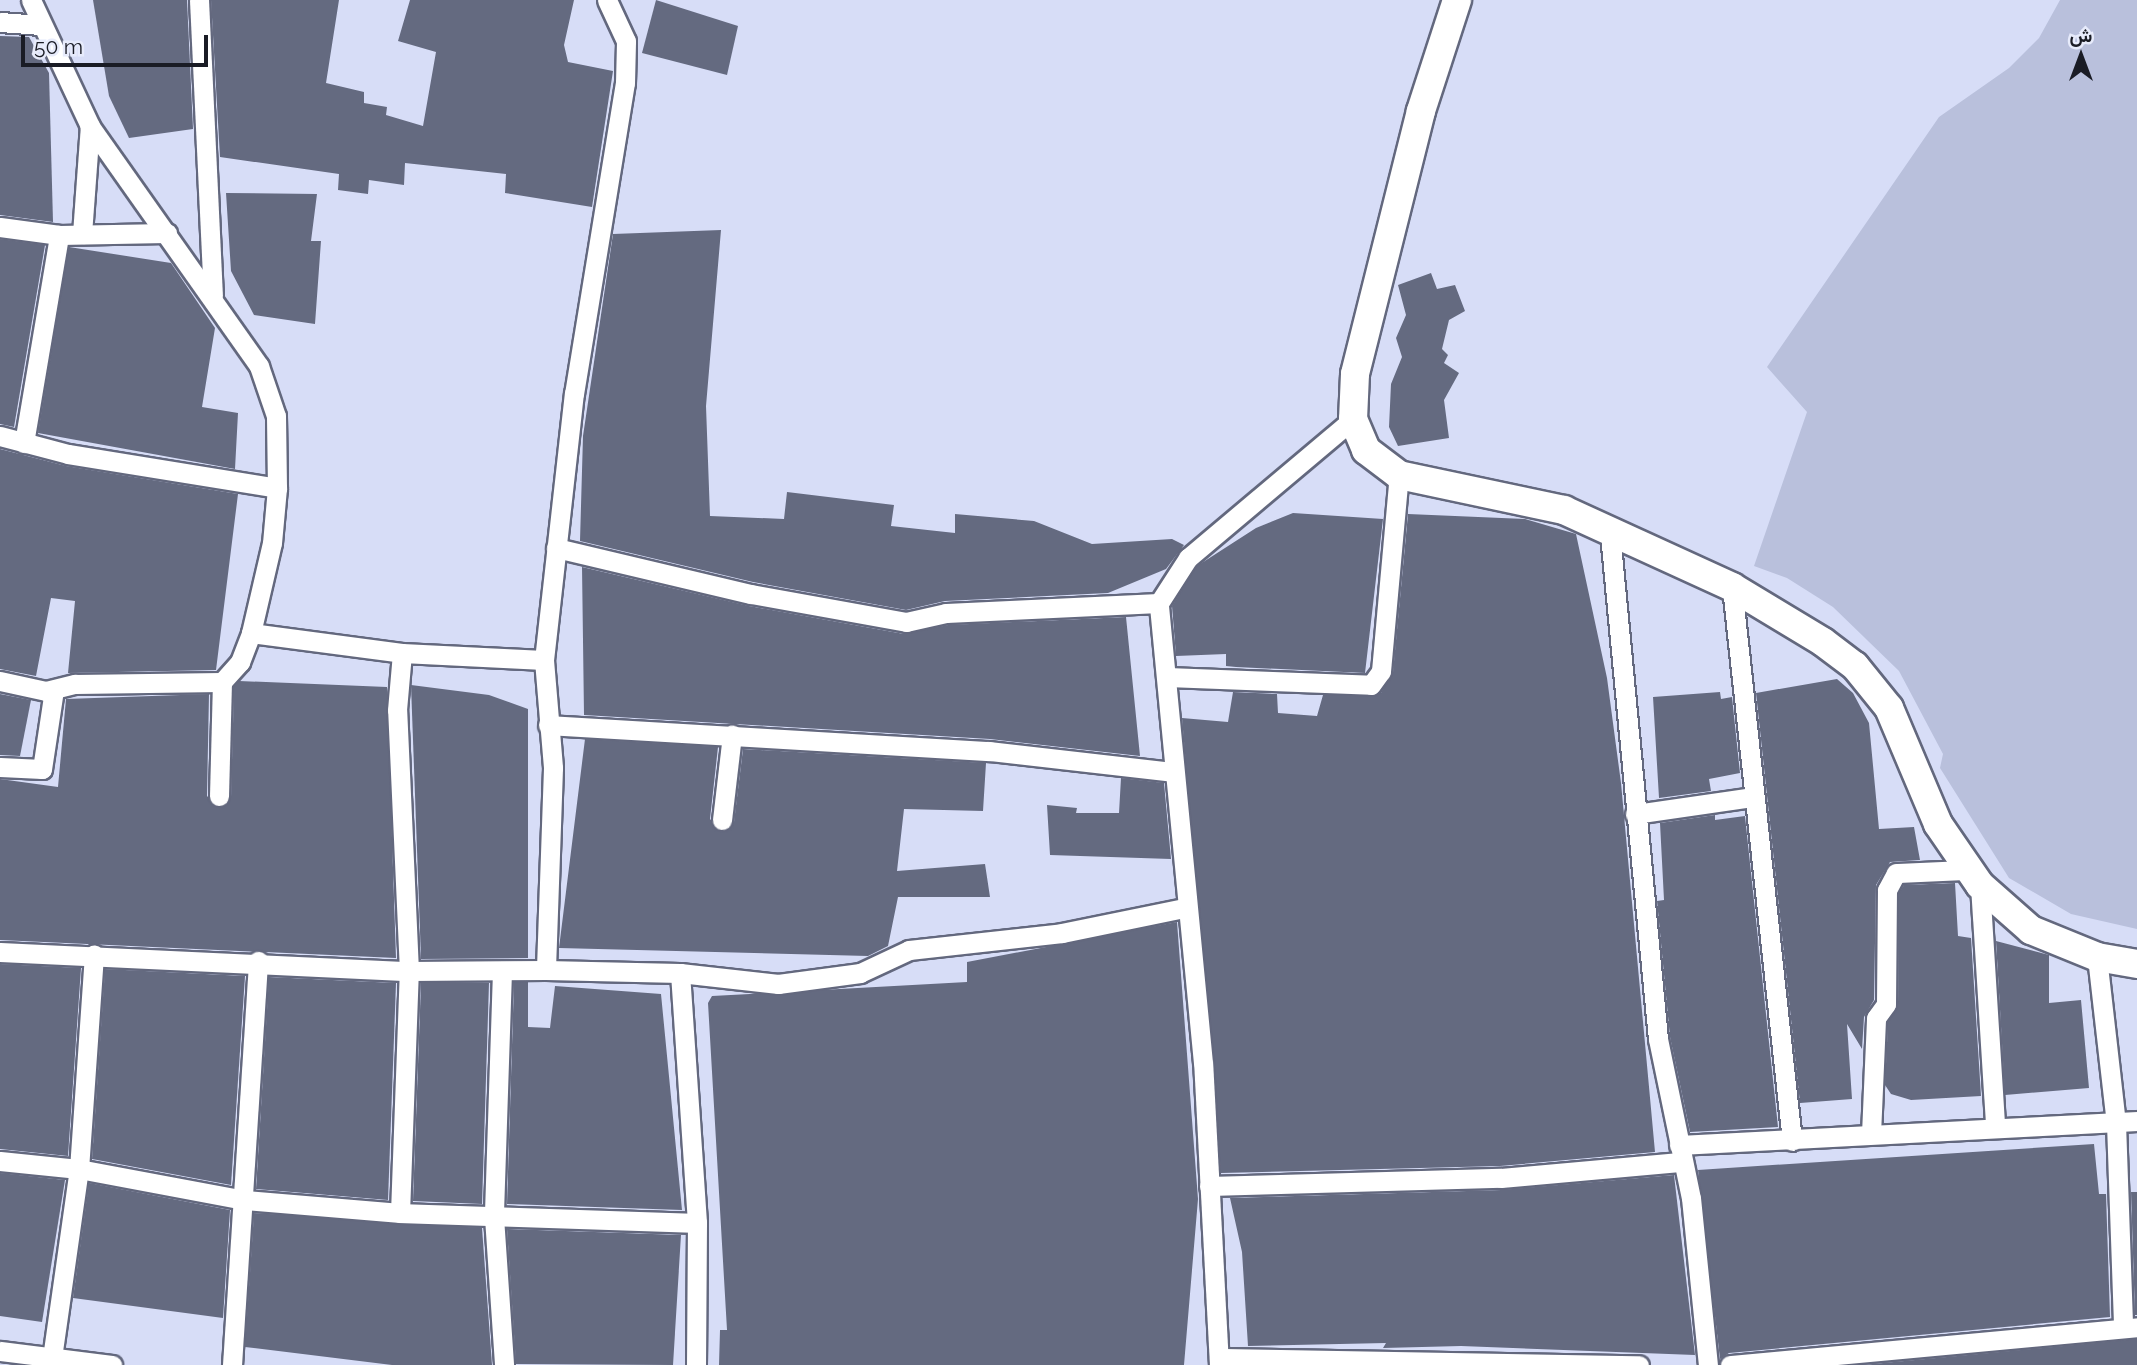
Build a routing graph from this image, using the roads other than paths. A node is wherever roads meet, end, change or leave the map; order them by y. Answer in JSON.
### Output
{"nodes":[{"id":1,"x":31,"y":0,"type":"edge"},
{"id":2,"x":199,"y":0,"type":"edge"},
{"id":3,"x":607,"y":0,"type":"edge"},
{"id":4,"x":1457,"y":0,"type":"edge"},
{"id":5,"x":0,"y":22,"type":"edge"},
{"id":6,"x":41,"y":25,"type":"junction"},
{"id":7,"x":90,"y":126,"type":"junction"},
{"id":8,"x":0,"y":226,"type":"edge"},
{"id":9,"x":167,"y":233,"type":"junction"},
{"id":10,"x":82,"y":234,"type":"junction"},
{"id":11,"x":59,"y":235,"type":"junction"},
{"id":12,"x":213,"y":297,"type":"junction"},
{"id":13,"x":1353,"y":419,"type":"junction"},
{"id":14,"x":0,"y":436,"type":"edge"},
{"id":15,"x":24,"y":443,"type":"junction"},
{"id":16,"x":1399,"y":475,"type":"junction"},
{"id":17,"x":277,"y":488,"type":"junction"},
{"id":18,"x":1610,"y":534,"type":"junction"},
{"id":19,"x":556,"y":548,"type":"junction"},
{"id":20,"x":1732,"y":587,"type":"junction"},
{"id":21,"x":1159,"y":603,"type":"junction"},
{"id":22,"x":251,"y":633,"type":"junction"},
{"id":23,"x":402,"y":653,"type":"junction"},
{"id":24,"x":544,"y":660,"type":"junction"},
{"id":25,"x":1167,"y":677,"type":"junction"},
{"id":26,"x":0,"y":681,"type":"edge"},
{"id":27,"x":222,"y":682,"type":"junction"},
{"id":28,"x":54,"y":690,"type":"junction"},
{"id":29,"x":548,"y":725,"type":"junction"},
{"id":30,"x":732,"y":735,"type":"junction"},
{"id":31,"x":0,"y":767,"type":"edge"},
{"id":32,"x":1174,"y":772,"type":"junction"},
{"id":33,"x":219,"y":796,"type":"dead end"},
{"id":34,"x":1753,"y":797,"type":"junction"},
{"id":35,"x":1635,"y":814,"type":"junction"},
{"id":36,"x":722,"y":820,"type":"dead end"},
{"id":37,"x":1973,"y":878,"type":"junction"},
{"id":38,"x":1184,"y":908,"type":"junction"},
{"id":39,"x":0,"y":953,"type":"edge"},
{"id":40,"x":94,"y":955,"type":"junction"},
{"id":41,"x":2097,"y":957,"type":"junction"},
{"id":42,"x":258,"y":961,"type":"junction"},
{"id":43,"x":2137,"y":964,"type":"edge"},
{"id":44,"x":409,"y":971,"type":"junction"},
{"id":45,"x":502,"y":971,"type":"junction"},
{"id":46,"x":546,"y":971,"type":"junction"},
{"id":47,"x":680,"y":972,"type":"junction"},
{"id":48,"x":2137,"y":1121,"type":"edge"},
{"id":49,"x":2116,"y":1123,"type":"junction"},
{"id":50,"x":1995,"y":1125,"type":"junction"},
{"id":51,"x":1871,"y":1134,"type":"junction"},
{"id":52,"x":1792,"y":1141,"type":"junction"},
{"id":53,"x":1680,"y":1154,"type":"junction"},
{"id":54,"x":0,"y":1161,"type":"edge"},
{"id":55,"x":79,"y":1169,"type":"junction"},
{"id":56,"x":1209,"y":1186,"type":"junction"},
{"id":57,"x":245,"y":1200,"type":"junction"},
{"id":58,"x":400,"y":1213,"type":"junction"},
{"id":59,"x":494,"y":1217,"type":"junction"},
{"id":60,"x":697,"y":1223,"type":"junction"},
{"id":61,"x":2130,"y":1327,"type":"edge"},
{"id":62,"x":0,"y":1351,"type":"edge"},
{"id":63,"x":52,"y":1358,"type":"junction"},
{"id":64,"x":1219,"y":1362,"type":"edge"},
{"id":65,"x":112,"y":1365,"type":"edge"},
{"id":66,"x":232,"y":1365,"type":"edge"},
{"id":67,"x":504,"y":1365,"type":"edge"},
{"id":68,"x":696,"y":1365,"type":"edge"},
{"id":69,"x":1639,"y":1365,"type":"edge"},
{"id":70,"x":1709,"y":1365,"type":"edge"},
{"id":71,"x":1730,"y":1365,"type":"edge"}],
"edges":[{"from":1,"to":6,"type":"street"},
{"from":2,"to":12,"type":"street"},
{"from":3,"to":19,"type":"street"},
{"from":4,"to":13,"type":"street"},
{"from":5,"to":6,"type":"street"},
{"from":6,"to":7,"type":"street"},
{"from":7,"to":9,"type":"street"},
{"from":7,"to":10,"type":"street"},
{"from":8,"to":11,"type":"street"},
{"from":9,"to":10,"type":"street"},
{"from":9,"to":12,"type":"street"},
{"from":10,"to":11,"type":"street"},
{"from":11,"to":15,"type":"street"},
{"from":12,"to":17,"type":"street"},
{"from":13,"to":16,"type":"street"},
{"from":13,"to":21,"type":"street"},
{"from":14,"to":15,"type":"street"},
{"from":15,"to":17,"type":"street"},
{"from":16,"to":18,"type":"street"},
{"from":16,"to":25,"type":"street"},
{"from":17,"to":22,"type":"street"},
{"from":18,"to":20,"type":"street"},
{"from":18,"to":35,"type":"street"},
{"from":19,"to":21,"type":"street"},
{"from":19,"to":24,"type":"street"},
{"from":20,"to":34,"type":"street"},
{"from":20,"to":37,"type":"street"},
{"from":21,"to":25,"type":"street"},
{"from":22,"to":23,"type":"street"},
{"from":22,"to":27,"type":"street"},
{"from":23,"to":24,"type":"street"},
{"from":23,"to":44,"type":"street"},
{"from":24,"to":29,"type":"street"},
{"from":25,"to":32,"type":"street"},
{"from":26,"to":28,"type":"street"},
{"from":27,"to":28,"type":"street"},
{"from":27,"to":33,"type":"street"},
{"from":28,"to":31,"type":"street"},
{"from":29,"to":30,"type":"street"},
{"from":29,"to":46,"type":"street"},
{"from":30,"to":32,"type":"street"},
{"from":30,"to":36,"type":"street"},
{"from":32,"to":38,"type":"street"},
{"from":34,"to":35,"type":"street"},
{"from":34,"to":52,"type":"street"},
{"from":35,"to":53,"type":"street"},
{"from":37,"to":41,"type":"street"},
{"from":37,"to":50,"type":"street"},
{"from":37,"to":51,"type":"street"},
{"from":38,"to":47,"type":"street"},
{"from":38,"to":56,"type":"street"},
{"from":39,"to":40,"type":"street"},
{"from":40,"to":42,"type":"street"},
{"from":40,"to":55,"type":"street"},
{"from":41,"to":43,"type":"street"},
{"from":41,"to":49,"type":"street"},
{"from":42,"to":44,"type":"street"},
{"from":42,"to":57,"type":"street"},
{"from":44,"to":45,"type":"street"},
{"from":44,"to":58,"type":"street"},
{"from":45,"to":46,"type":"street"},
{"from":45,"to":59,"type":"street"},
{"from":46,"to":47,"type":"street"},
{"from":47,"to":60,"type":"street"},
{"from":48,"to":49,"type":"street"},
{"from":49,"to":50,"type":"street"},
{"from":49,"to":61,"type":"street"},
{"from":50,"to":51,"type":"street"},
{"from":51,"to":52,"type":"street"},
{"from":52,"to":53,"type":"street"},
{"from":53,"to":56,"type":"street"},
{"from":53,"to":70,"type":"street"},
{"from":54,"to":55,"type":"street"},
{"from":55,"to":57,"type":"street"},
{"from":55,"to":63,"type":"street"},
{"from":56,"to":64,"type":"street"},
{"from":57,"to":58,"type":"street"},
{"from":57,"to":66,"type":"street"},
{"from":58,"to":59,"type":"street"},
{"from":59,"to":60,"type":"street"},
{"from":59,"to":67,"type":"street"},
{"from":60,"to":68,"type":"street"},
{"from":61,"to":71,"type":"street"},
{"from":62,"to":63,"type":"street"},
{"from":63,"to":65,"type":"street"},
{"from":64,"to":69,"type":"street"}]}
